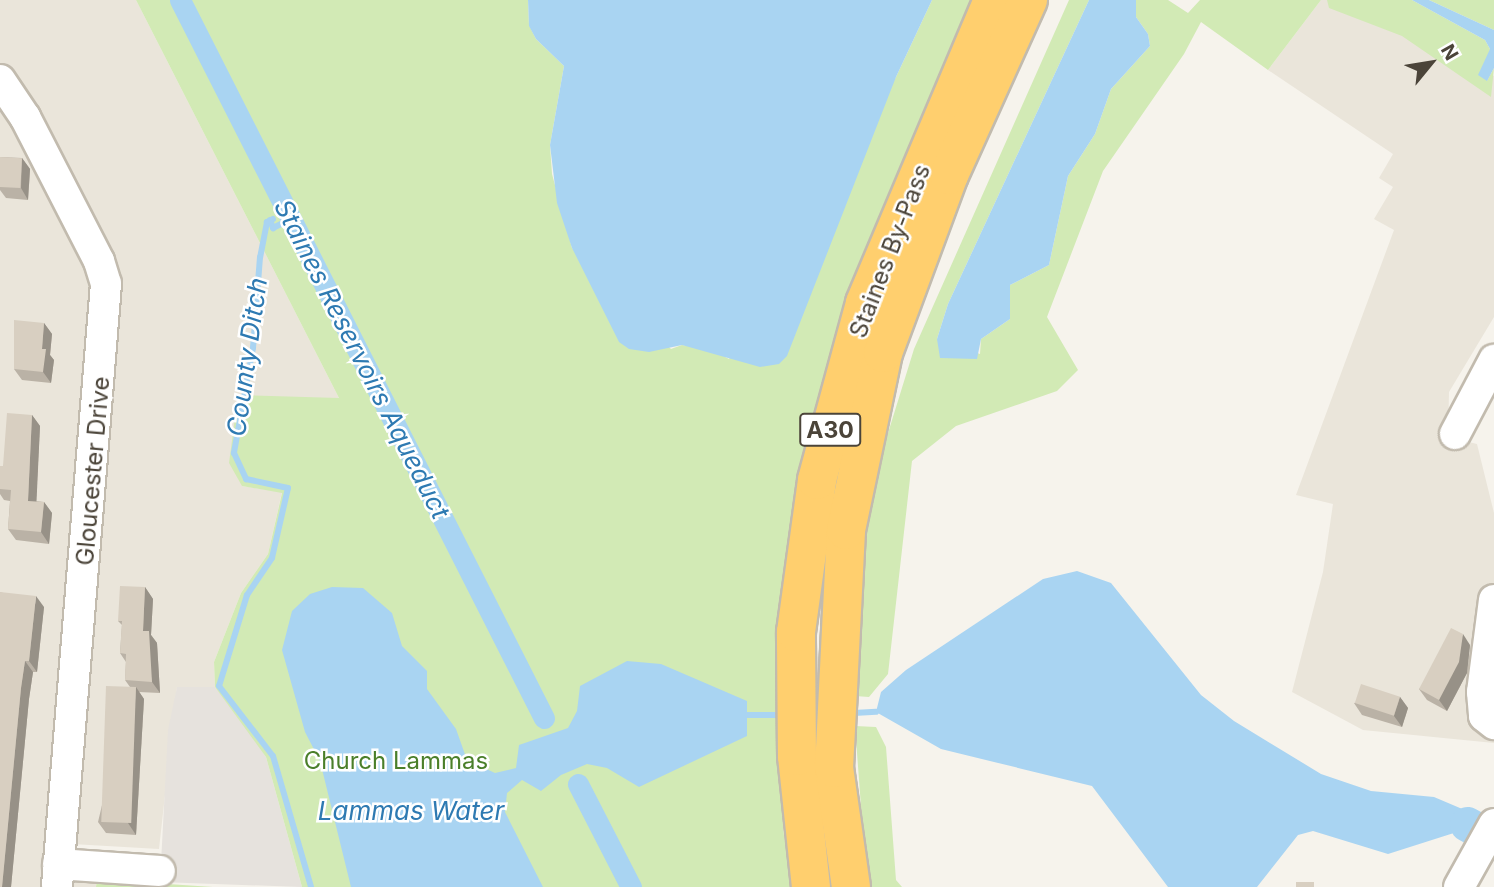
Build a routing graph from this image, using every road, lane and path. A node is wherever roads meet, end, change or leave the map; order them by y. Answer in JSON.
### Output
{"nodes":[{"id":1,"x":993,"y":0,"type":"edge"},
{"id":2,"x":1028,"y":0,"type":"edge"},
{"id":3,"x":0,"y":80,"type":"edge"},
{"id":4,"x":1494,"y":360,"type":"edge"},
{"id":5,"x":1455,"y":435,"type":"dead end"},
{"id":6,"x":1494,"y":600,"type":"edge"},
{"id":7,"x":1494,"y":724,"type":"edge"},
{"id":8,"x":1494,"y":824,"type":"edge"},
{"id":9,"x":160,"y":871,"type":"dead end"},
{"id":10,"x":57,"y":876,"type":"edge"},
{"id":11,"x":811,"y":887,"type":"edge"},
{"id":12,"x":851,"y":887,"type":"edge"},
{"id":13,"x":1459,"y":887,"type":"edge"}],
"edges":[{"from":1,"to":11,"type":"highway","name":"Staines By-Pass","number":"A30"},
{"from":2,"to":12,"type":"highway","name":"Staines By-Pass","number":"A30"},
{"from":3,"to":10,"type":"street","name":"Gloucester Drive"},
{"from":4,"to":5,"type":"street"},
{"from":6,"to":7,"type":"street"},
{"from":8,"to":13,"type":"street"},
{"from":9,"to":10,"type":"street"}]}
